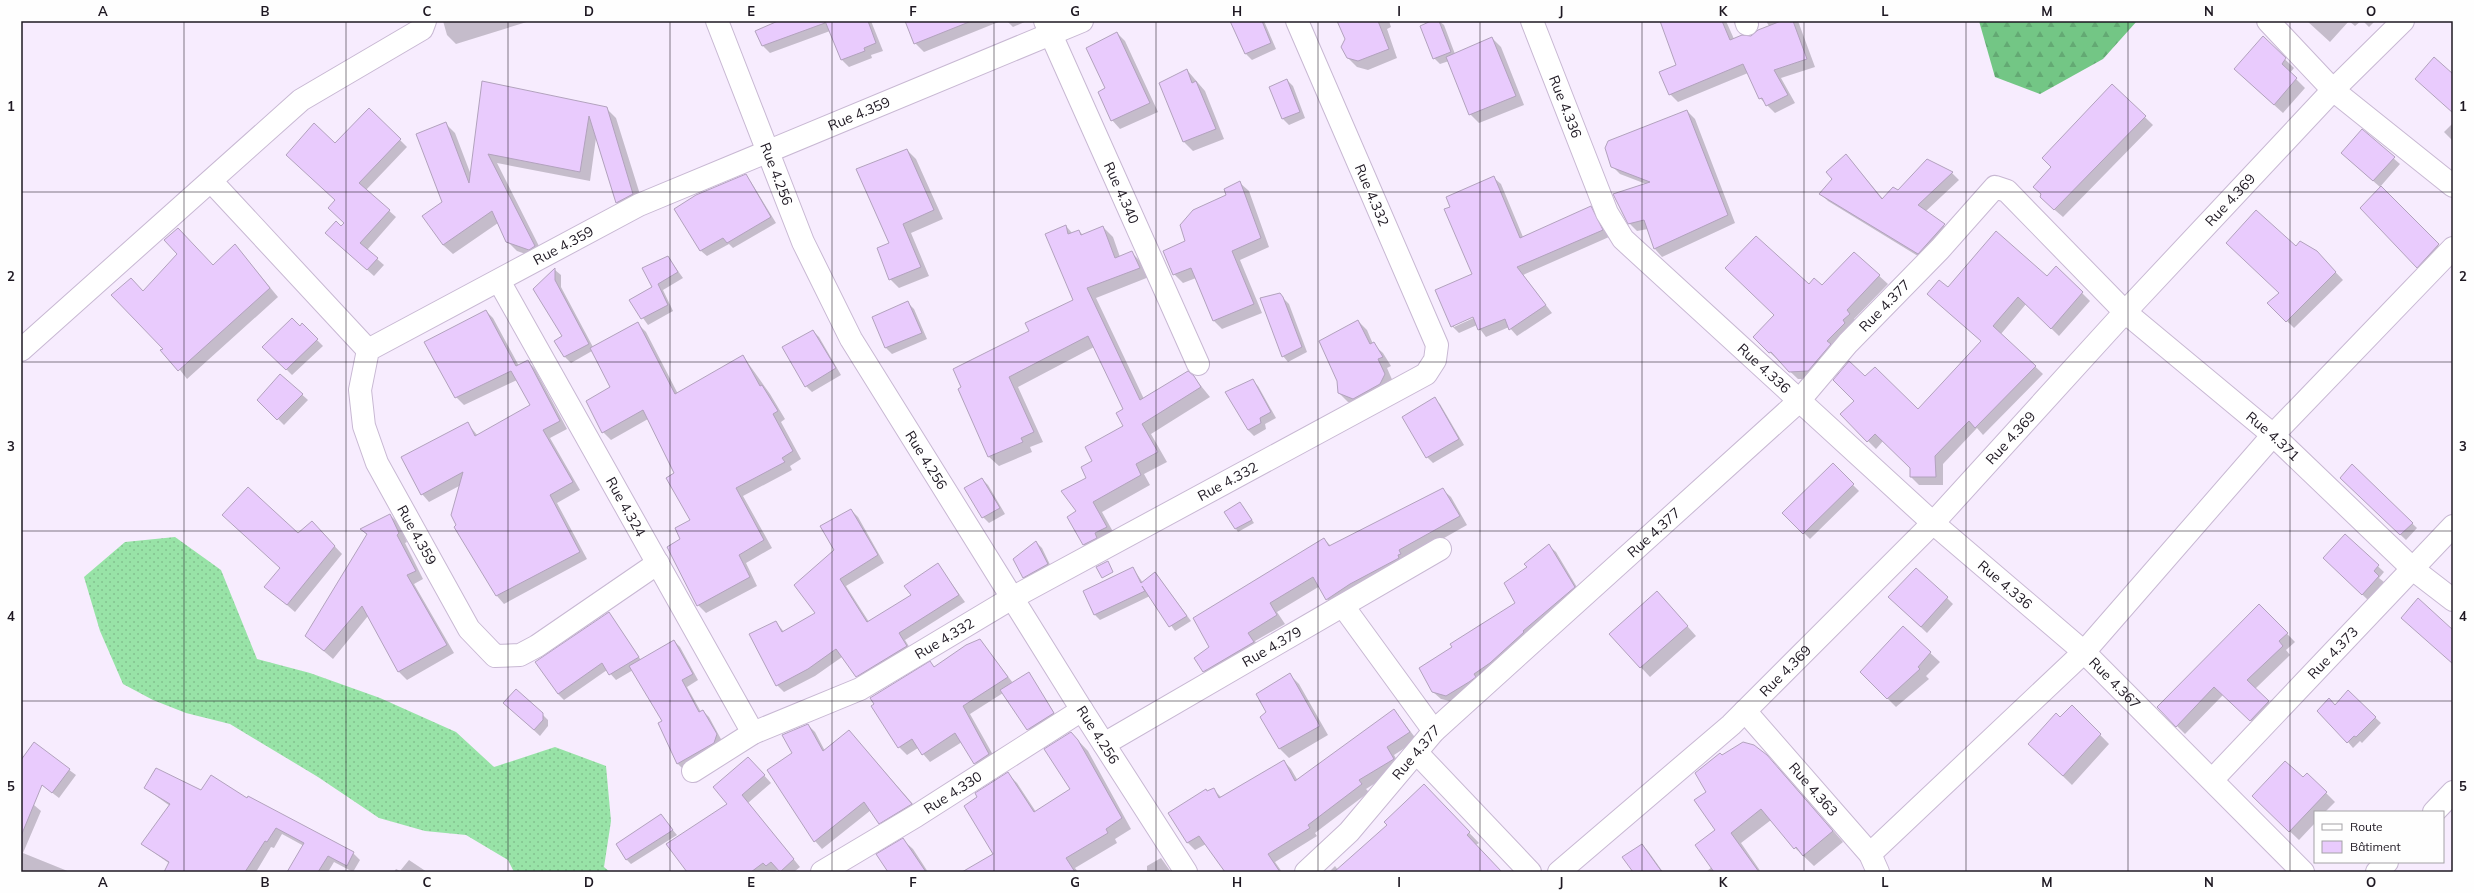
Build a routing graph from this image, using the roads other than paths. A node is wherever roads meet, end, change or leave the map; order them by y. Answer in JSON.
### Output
{"nodes":[{"id":1,"x":425,"y":21,"type":"edge"},
{"id":2,"x":717,"y":21,"type":"edge"},
{"id":3,"x":1082,"y":21,"type":"edge"},
{"id":4,"x":1297,"y":21,"type":"edge"},
{"id":5,"x":1532,"y":21,"type":"edge"},
{"id":6,"x":2268,"y":21,"type":"edge"},
{"id":7,"x":2403,"y":21,"type":"edge"},
{"id":8,"x":1048,"y":27,"type":"edge"},
{"id":9,"x":2333,"y":90,"type":"junction"},
{"id":10,"x":768,"y":150,"type":"junction"},
{"id":11,"x":211,"y":180,"type":"junction"},
{"id":12,"x":2453,"y":186,"type":"edge"},
{"id":13,"x":1995,"y":187,"type":"joint"},
{"id":14,"x":2453,"y":248,"type":"edge"},
{"id":15,"x":499,"y":282,"type":"junction"},
{"id":16,"x":2125,"y":312,"type":"junction"},
{"id":17,"x":21,"y":350,"type":"edge"},
{"id":18,"x":368,"y":350,"type":"junction"},
{"id":19,"x":1198,"y":364,"type":"dead end"},
{"id":20,"x":1798,"y":402,"type":"junction"},
{"id":21,"x":2273,"y":435,"type":"junction"},
{"id":22,"x":1933,"y":523,"type":"junction"},
{"id":23,"x":2453,"y":526,"type":"edge"},
{"id":24,"x":1440,"y":549,"type":"dead end"},
{"id":25,"x":658,"y":563,"type":"junction"},
{"id":26,"x":2414,"y":570,"type":"junction"},
{"id":27,"x":1012,"y":598,"type":"junction"},
{"id":28,"x":2453,"y":600,"type":"edge"},
{"id":29,"x":1344,"y":606,"type":"junction"},
{"id":30,"x":2084,"y":652,"type":"junction"},
{"id":31,"x":1082,"y":710,"type":"junction"},
{"id":32,"x":1745,"y":711,"type":"junction"},
{"id":33,"x":1434,"y":731,"type":"junction"},
{"id":34,"x":753,"y":733,"type":"junction"},
{"id":35,"x":1104,"y":744,"type":"junction"},
{"id":36,"x":1417,"y":753,"type":"junction"},
{"id":37,"x":693,"y":771,"type":"dead end"},
{"id":38,"x":2213,"y":780,"type":"junction"},
{"id":39,"x":2453,"y":792,"type":"edge"},
{"id":40,"x":2435,"y":811,"type":"edge"},
{"id":41,"x":1874,"y":863,"type":"edge"},
{"id":42,"x":2386,"y":863,"type":"edge"},
{"id":43,"x":822,"y":872,"type":"edge"},
{"id":44,"x":1186,"y":872,"type":"edge"},
{"id":45,"x":1306,"y":872,"type":"edge"},
{"id":46,"x":1530,"y":872,"type":"edge"},
{"id":47,"x":1559,"y":872,"type":"edge"},
{"id":48,"x":2303,"y":872,"type":"edge"},
{"id":49,"x":2377,"y":872,"type":"edge"}],
"edges":[{"from":1,"to":11,"type":"street"},
{"from":2,"to":10,"type":"street","name":"Rue 4.256"},
{"from":3,"to":8,"type":"street","name":"Rue 4.359"},
{"from":4,"to":27,"type":"street","name":"Rue 4.332"},
{"from":5,"to":20,"type":"street","name":"Rue 4.336"},
{"from":6,"to":9,"type":"street"},
{"from":7,"to":9,"type":"street"},
{"from":8,"to":10,"type":"street","name":"Rue 4.359"},
{"from":8,"to":19,"type":"street","name":"Rue 4.340"},
{"from":9,"to":12,"type":"street"},
{"from":9,"to":16,"type":"street","name":"Rue 4.369"},
{"from":10,"to":15,"type":"street","name":"Rue 4.359"},
{"from":10,"to":27,"type":"street","name":"Rue 4.256"},
{"from":11,"to":17,"type":"street"},
{"from":11,"to":18,"type":"street"},
{"from":13,"to":16,"type":"street","name":"Rue 4.371"},
{"from":13,"to":20,"type":"street","name":"Rue 4.377"},
{"from":14,"to":21,"type":"street"},
{"from":15,"to":18,"type":"street","name":"Rue 4.359"},
{"from":15,"to":25,"type":"street","name":"Rue 4.324"},
{"from":16,"to":21,"type":"street","name":"Rue 4.371"},
{"from":16,"to":22,"type":"street","name":"Rue 4.369"},
{"from":18,"to":25,"type":"street","name":"Rue 4.359"},
{"from":20,"to":22,"type":"street","name":"Rue 4.336"},
{"from":20,"to":33,"type":"street","name":"Rue 4.377"},
{"from":21,"to":26,"type":"street","name":"Rue 4.371"},
{"from":21,"to":30,"type":"street"},
{"from":22,"to":30,"type":"street","name":"Rue 4.336"},
{"from":22,"to":32,"type":"street","name":"Rue 4.369"},
{"from":23,"to":26,"type":"street","name":"Rue 4.373"},
{"from":24,"to":29,"type":"street","name":"Rue 4.379"},
{"from":25,"to":34,"type":"street","name":"Rue 4.324"},
{"from":26,"to":28,"type":"street","name":"Rue 4.371"},
{"from":26,"to":38,"type":"street","name":"Rue 4.373"},
{"from":27,"to":31,"type":"street","name":"Rue 4.256"},
{"from":27,"to":34,"type":"street","name":"Rue 4.332"},
{"from":29,"to":33,"type":"street"},
{"from":29,"to":35,"type":"street","name":"Rue 4.379"},
{"from":30,"to":38,"type":"street","name":"Rue 4.367"},
{"from":30,"to":41,"type":"street","name":"Rue 4.367"},
{"from":31,"to":35,"type":"street","name":"Rue 4.256"},
{"from":31,"to":43,"type":"street","name":"Rue 4.330"},
{"from":32,"to":41,"type":"street","name":"Rue 4.363"},
{"from":32,"to":47,"type":"street","name":"Rue 4.369"},
{"from":33,"to":36,"type":"street","name":"Rue 4.377"},
{"from":34,"to":37,"type":"street","name":"Rue 4.332"},
{"from":35,"to":44,"type":"street","name":"Rue 4.256"},
{"from":36,"to":45,"type":"street","name":"Rue 4.377"},
{"from":36,"to":46,"type":"street"},
{"from":38,"to":48,"type":"street","name":"Rue 4.367"},
{"from":39,"to":40,"type":"street"},
{"from":42,"to":49,"type":"street"}]}
